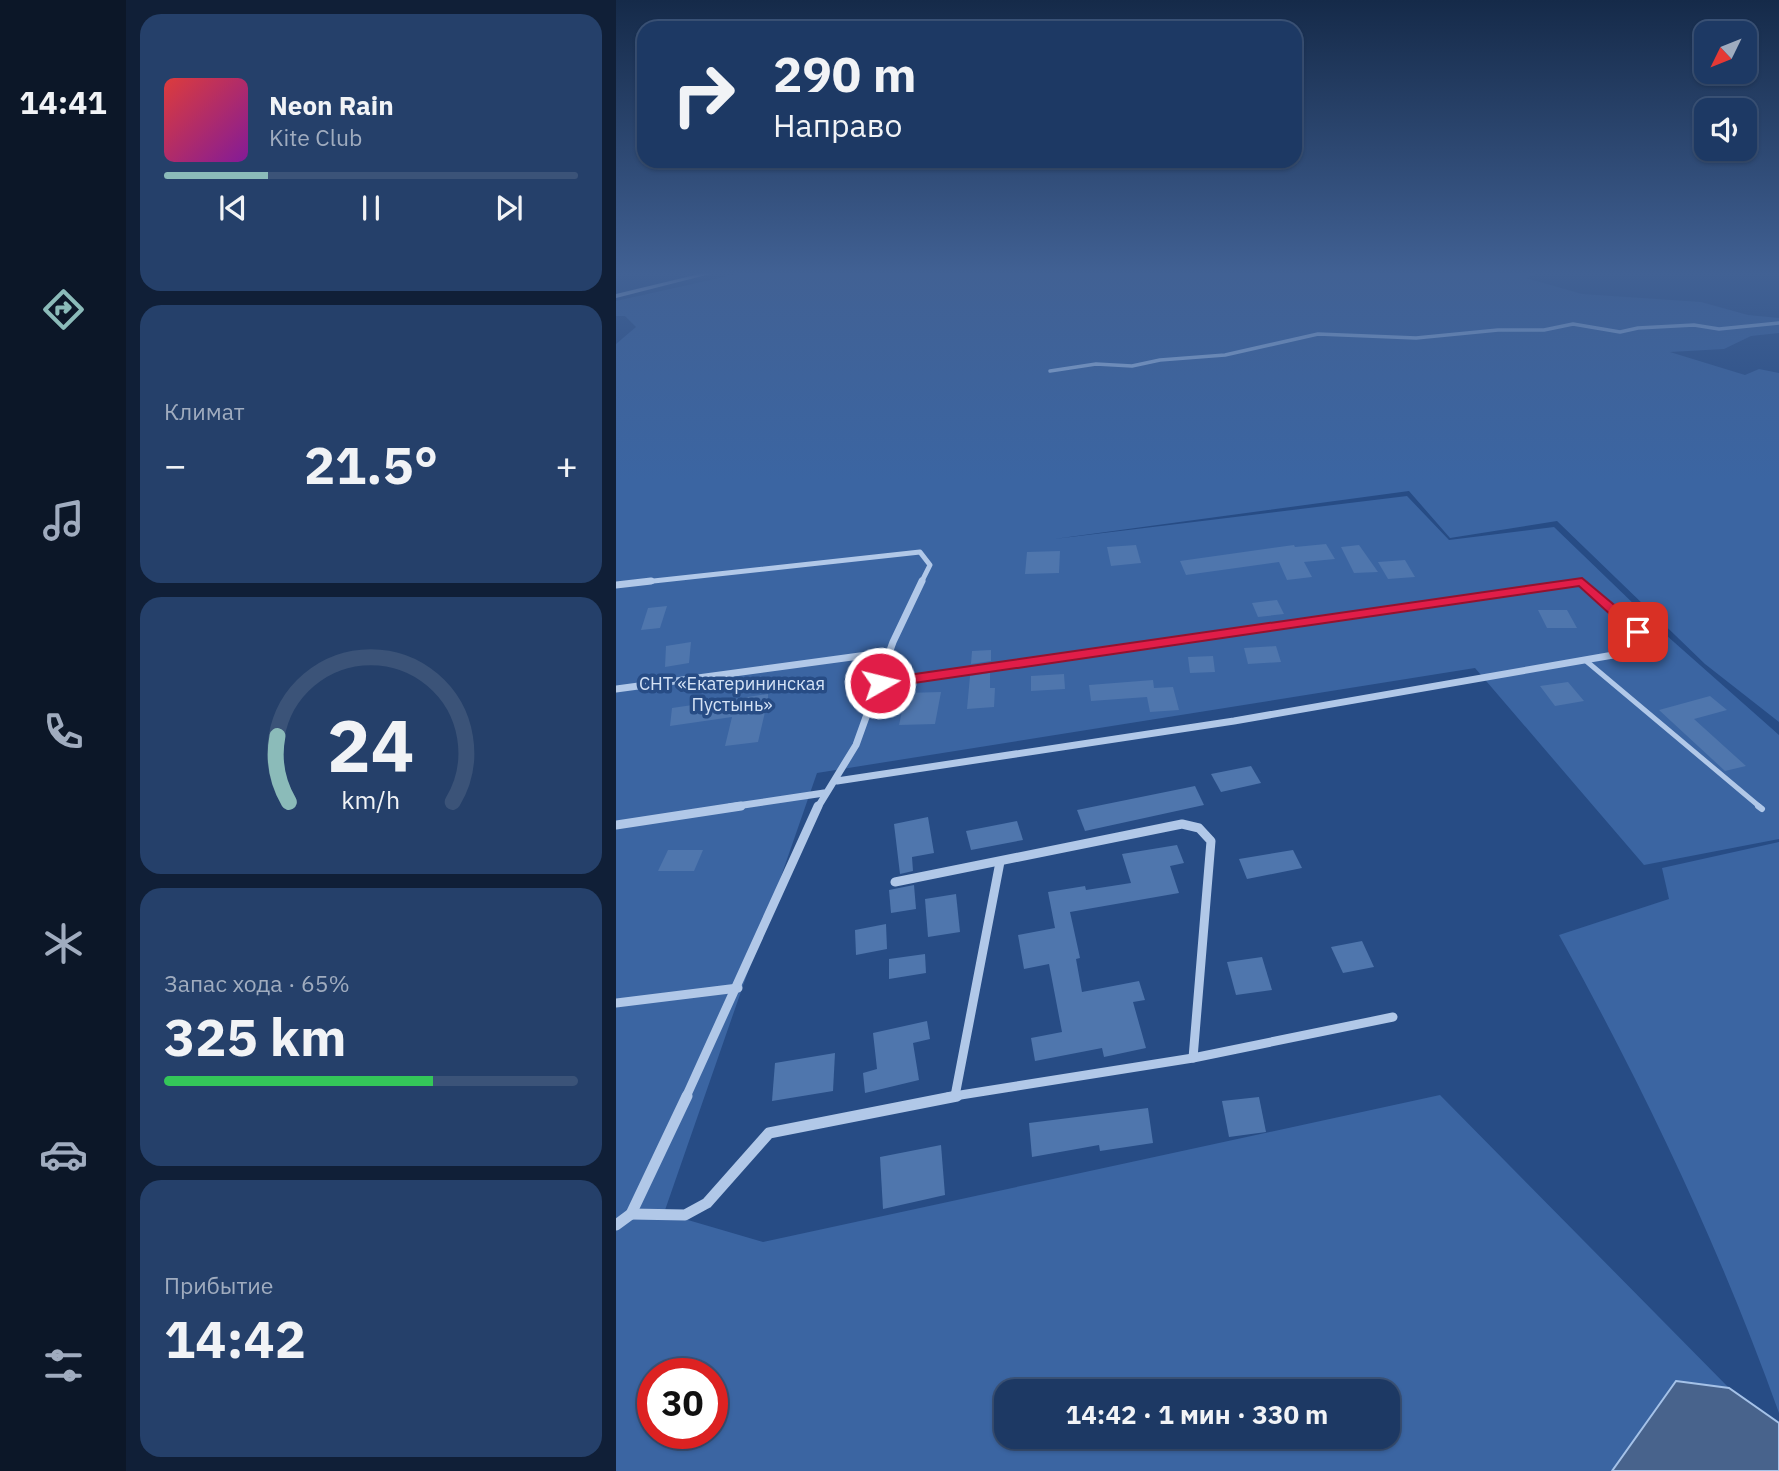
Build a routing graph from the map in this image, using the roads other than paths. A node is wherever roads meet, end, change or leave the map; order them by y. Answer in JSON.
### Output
{"nodes":[{"id":1,"x":616,"y":585,"type":"edge"},
{"id":2,"x":889,"y":652,"type":"junction"},
{"id":3,"x":1582,"y":658,"type":"junction"},
{"id":4,"x":880,"y":683,"type":"junction"},
{"id":5,"x":616,"y":689,"type":"edge"},
{"id":6,"x":837,"y":781,"type":"junction"},
{"id":7,"x":824,"y":793,"type":"junction"},
{"id":8,"x":1762,"y":809,"type":"dead end"},
{"id":9,"x":616,"y":825,"type":"edge"},
{"id":10,"x":1000,"y":862,"type":"junction"},
{"id":11,"x":895,"y":882,"type":"dead end"},
{"id":12,"x":738,"y":988,"type":"junction"},
{"id":13,"x":616,"y":1003,"type":"edge"},
{"id":14,"x":1393,"y":1017,"type":"dead end"},
{"id":15,"x":1193,"y":1058,"type":"junction"},
{"id":16,"x":955,"y":1096,"type":"junction"},
{"id":17,"x":631,"y":1214,"type":"junction"},
{"id":18,"x":616,"y":1224,"type":"edge"}],
"edges":[{"from":1,"to":2,"type":"street"},
{"from":2,"to":4,"type":"street"},
{"from":2,"to":5,"type":"street"},
{"from":3,"to":4,"type":"street"},
{"from":3,"to":6,"type":"street"},
{"from":3,"to":8,"type":"lane"},
{"from":4,"to":6,"type":"street"},
{"from":6,"to":7,"type":"street"},
{"from":7,"to":9,"type":"street"},
{"from":7,"to":12,"type":"street"},
{"from":10,"to":11,"type":"street"},
{"from":10,"to":15,"type":"street"},
{"from":10,"to":16,"type":"street"},
{"from":12,"to":13,"type":"street"},
{"from":12,"to":17,"type":"street"},
{"from":14,"to":15,"type":"street"},
{"from":15,"to":16,"type":"street"},
{"from":16,"to":17,"type":"street"},
{"from":17,"to":18,"type":"street"}]}
